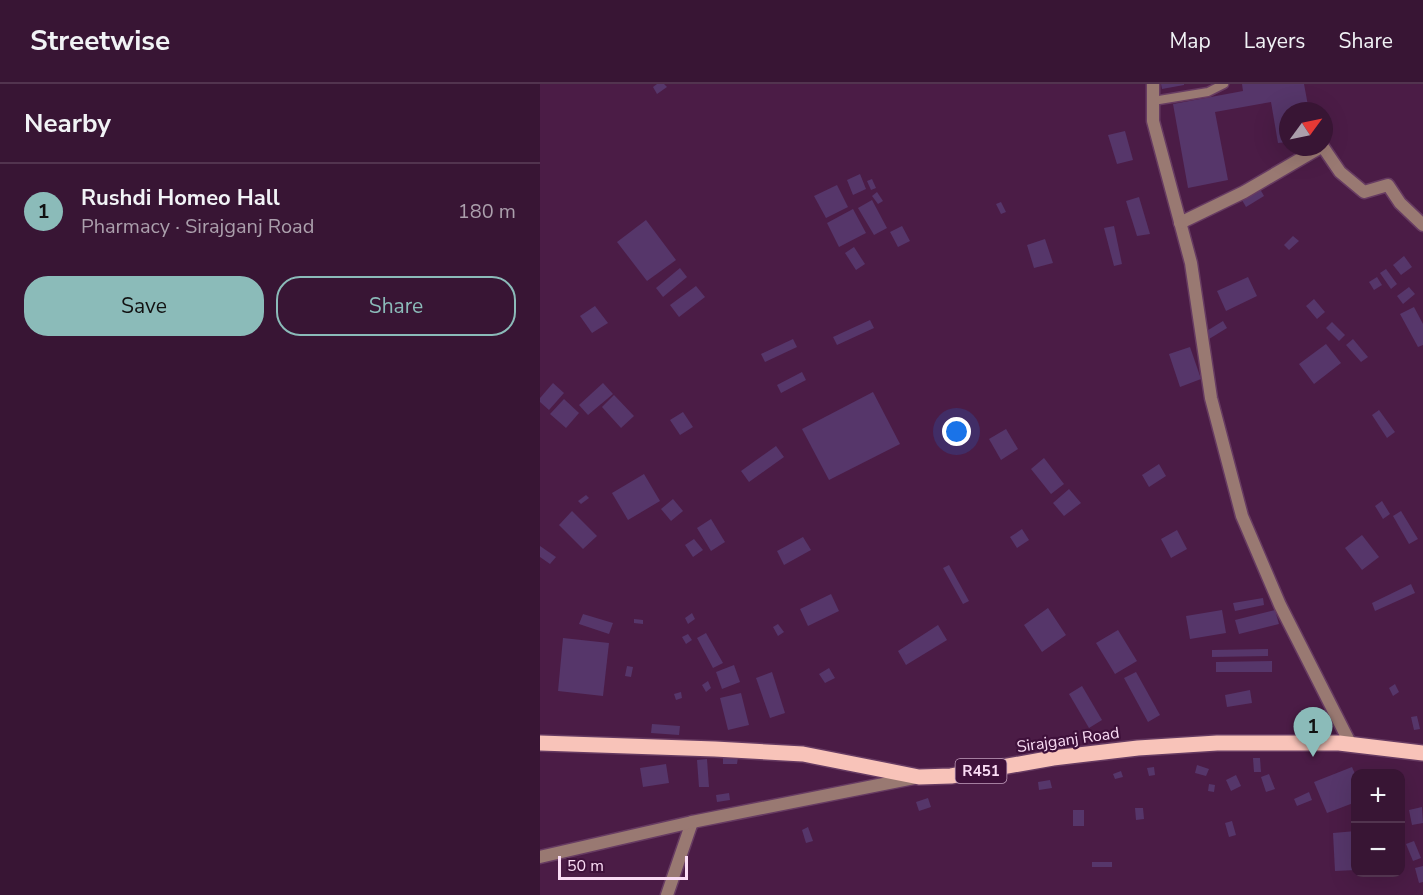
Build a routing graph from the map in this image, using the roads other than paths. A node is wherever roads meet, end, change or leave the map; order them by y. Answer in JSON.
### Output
{"nodes":[{"id":1,"x":1153,"y":84,"type":"edge"},
{"id":2,"x":1224,"y":84,"type":"edge"},
{"id":3,"x":1153,"y":101,"type":"junction"},
{"id":4,"x":1306,"y":156,"type":"edge"},
{"id":5,"x":1328,"y":156,"type":"edge"},
{"id":6,"x":1180,"y":223,"type":"junction"},
{"id":7,"x":1423,"y":225,"type":"edge"},
{"id":8,"x":540,"y":743,"type":"edge"},
{"id":9,"x":1351,"y":745,"type":"junction"},
{"id":10,"x":1423,"y":753,"type":"edge"},
{"id":11,"x":918,"y":777,"type":"junction"},
{"id":12,"x":692,"y":822,"type":"junction"},
{"id":13,"x":540,"y":857,"type":"edge"},
{"id":14,"x":667,"y":895,"type":"edge"}],
"edges":[{"from":1,"to":3,"type":"street"},
{"from":2,"to":3,"type":"lane"},
{"from":3,"to":6,"type":"street"},
{"from":4,"to":6,"type":"street"},
{"from":5,"to":7,"type":"street"},
{"from":6,"to":9,"type":"street"},
{"from":8,"to":11,"type":"main road","name":"Sirajganj Road","number":"R451"},
{"from":9,"to":10,"type":"main road","name":"Sirajganj Road","number":"R451"},
{"from":9,"to":11,"type":"main road","name":"Sirajganj Road","number":"R451"},
{"from":11,"to":12,"type":"street"},
{"from":12,"to":13,"type":"street"},
{"from":12,"to":14,"type":"street"}]}
